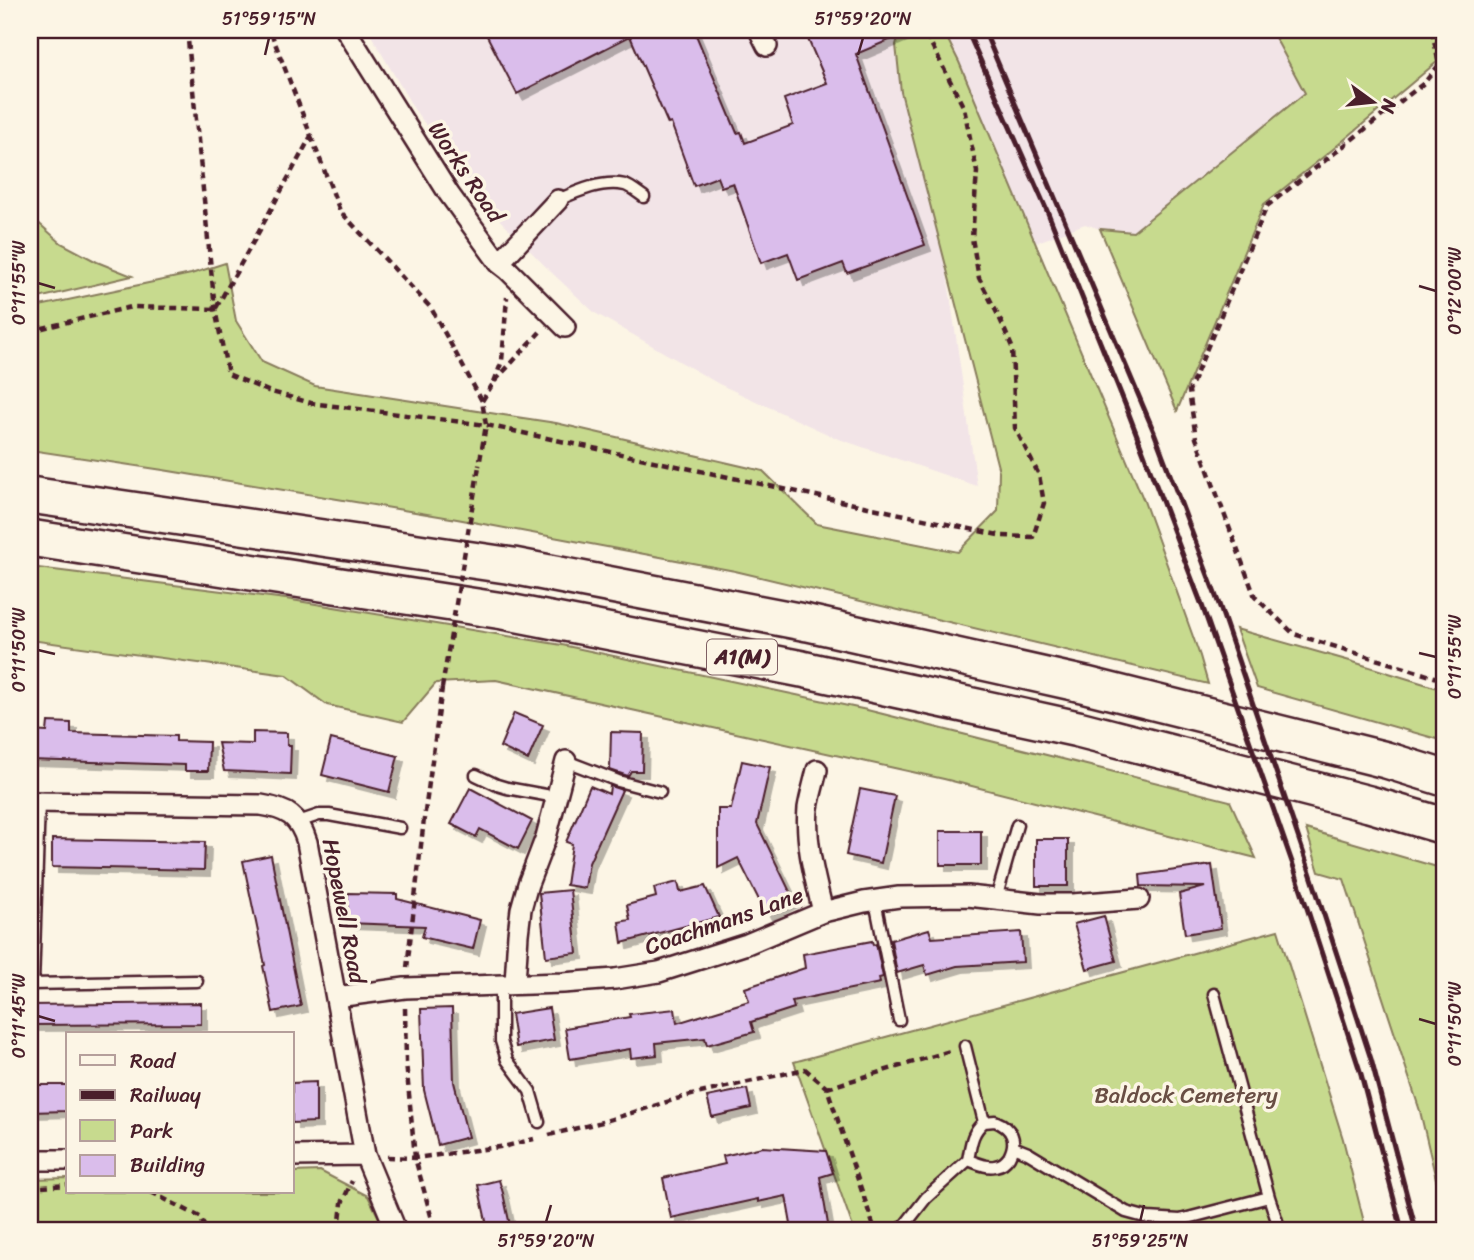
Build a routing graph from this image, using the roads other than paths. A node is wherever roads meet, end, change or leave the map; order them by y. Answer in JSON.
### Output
{"nodes":[{"id":1,"x":346,"y":30,"type":"edge"},
{"id":2,"x":644,"y":197,"type":"dead end"},
{"id":3,"x":558,"y":200,"type":"joint"},
{"id":4,"x":503,"y":267,"type":"junction"},
{"id":5,"x":560,"y":322,"type":"road end"},
{"id":6,"x":30,"y":495,"type":"edge"},
{"id":7,"x":30,"y":538,"type":"edge"},
{"id":8,"x":566,"y":761,"type":"joint"},
{"id":9,"x":817,"y":770,"type":"dead end"},
{"id":10,"x":477,"y":775,"type":"dead end"},
{"id":11,"x":1444,"y":778,"type":"edge"},
{"id":12,"x":660,"y":792,"type":"dead end"},
{"id":13,"x":556,"y":797,"type":"junction"},
{"id":14,"x":35,"y":802,"type":"edge"},
{"id":15,"x":298,"y":822,"type":"junction"},
{"id":16,"x":1017,"y":825,"type":"dead end"},
{"id":17,"x":1444,"y":826,"type":"edge"},
{"id":18,"x":400,"y":828,"type":"dead end"},
{"id":19,"x":996,"y":899,"type":"junction"},
{"id":20,"x":1139,"y":899,"type":"dead end"},
{"id":21,"x":875,"y":901,"type":"junction"},
{"id":22,"x":823,"y":912,"type":"junction"},
{"id":23,"x":197,"y":981,"type":"dead end"},
{"id":24,"x":32,"y":984,"type":"edge"},
{"id":25,"x":508,"y":984,"type":"junction"},
{"id":26,"x":1214,"y":994,"type":"dead end"},
{"id":27,"x":336,"y":997,"type":"junction"},
{"id":28,"x":899,"y":1020,"type":"dead end"},
{"id":29,"x":965,"y":1046,"type":"road end"},
{"id":30,"x":539,"y":1122,"type":"dead end"},
{"id":31,"x":984,"y":1122,"type":"junction"},
{"id":32,"x":1013,"y":1147,"type":"junction"},
{"id":33,"x":365,"y":1155,"type":"junction"},
{"id":34,"x":294,"y":1156,"type":"edge"},
{"id":35,"x":30,"y":1160,"type":"edge"},
{"id":36,"x":66,"y":1160,"type":"edge"},
{"id":37,"x":968,"y":1160,"type":"junction"},
{"id":38,"x":1269,"y":1197,"type":"junction"},
{"id":39,"x":396,"y":1230,"type":"edge"},
{"id":40,"x":901,"y":1230,"type":"edge"},
{"id":41,"x":1280,"y":1230,"type":"edge"}],
"edges":[{"from":1,"to":4,"type":"street","name":"Works Road"},
{"from":2,"to":3,"type":"lane"},
{"from":3,"to":4,"type":"street"},
{"from":4,"to":5,"type":"street","name":"Works Road"},
{"from":6,"to":11,"type":"highway","number":"A1(M)"},
{"from":7,"to":17,"type":"highway","number":"A1(M)"},
{"from":8,"to":12,"type":"lane"},
{"from":8,"to":13,"type":"street"},
{"from":9,"to":22,"type":"street","name":"Coachmans Lane"},
{"from":10,"to":13,"type":"lane"},
{"from":13,"to":25,"type":"street"},
{"from":14,"to":15,"type":"street","name":"Hopewell Road"},
{"from":14,"to":24,"type":"lane"},
{"from":15,"to":18,"type":"lane"},
{"from":15,"to":27,"type":"street","name":"Hopewell Road"},
{"from":16,"to":19,"type":"lane"},
{"from":19,"to":20,"type":"street","name":"Coachmans Lane"},
{"from":19,"to":21,"type":"street","name":"Coachmans Lane"},
{"from":21,"to":22,"type":"street","name":"Coachmans Lane"},
{"from":21,"to":28,"type":"lane"},
{"from":22,"to":25,"type":"street","name":"Coachmans Lane"},
{"from":23,"to":24,"type":"lane"},
{"from":25,"to":27,"type":"street","name":"Coachmans Lane"},
{"from":25,"to":30,"type":"lane"},
{"from":26,"to":38,"type":"lane"},
{"from":27,"to":33,"type":"street","name":"Hopewell Road"},
{"from":29,"to":31,"type":"lane"},
{"from":31,"to":32,"type":"lane"},
{"from":31,"to":37,"type":"lane"},
{"from":32,"to":37,"type":"lane"},
{"from":32,"to":38,"type":"lane"},
{"from":33,"to":34,"type":"street"},
{"from":33,"to":39,"type":"street","name":"Hopewell Road"},
{"from":35,"to":36,"type":"street"},
{"from":37,"to":40,"type":"lane"},
{"from":38,"to":41,"type":"lane"}]}
